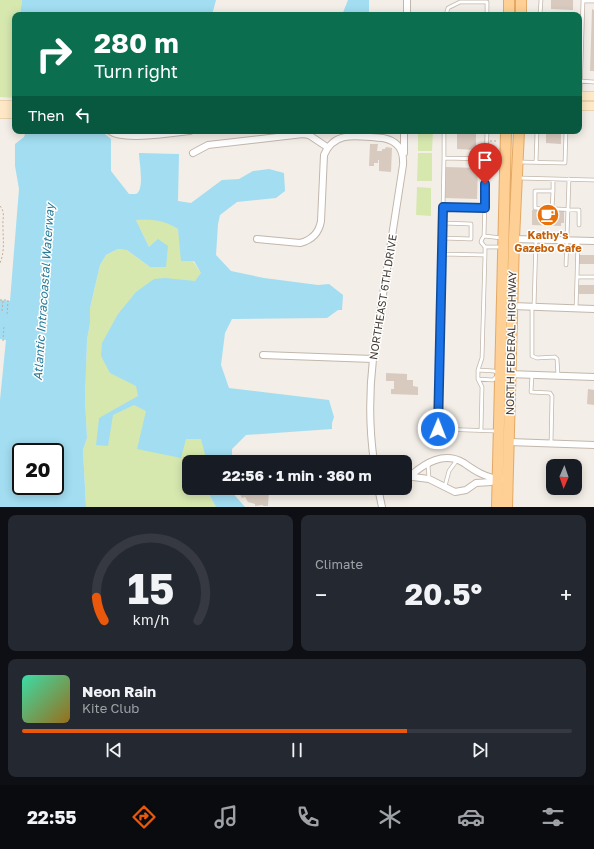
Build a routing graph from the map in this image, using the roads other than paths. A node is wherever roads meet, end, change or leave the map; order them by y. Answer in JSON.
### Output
{"nodes":[{"id":1,"x":407,"y":0,"type":"edge"},
{"id":2,"x":509,"y":0,"type":"edge"},
{"id":3,"x":521,"y":0,"type":"edge"},
{"id":4,"x":541,"y":0,"type":"edge"},
{"id":5,"x":583,"y":0,"type":"edge"},
{"id":6,"x":594,"y":1,"type":"edge"},
{"id":7,"x":406,"y":12,"type":"edge"},
{"id":8,"x":447,"y":12,"type":"edge"},
{"id":9,"x":487,"y":12,"type":"edge"},
{"id":10,"x":509,"y":12,"type":"edge"},
{"id":11,"x":521,"y":12,"type":"edge"},
{"id":12,"x":540,"y":12,"type":"edge"},
{"id":13,"x":582,"y":12,"type":"edge"},
{"id":14,"x":582,"y":81,"type":"edge"},
{"id":15,"x":594,"y":82,"type":"edge"},
{"id":16,"x":582,"y":96,"type":"edge"},
{"id":17,"x":594,"y":96,"type":"edge"},
{"id":18,"x":0,"y":104,"type":"edge"},
{"id":19,"x":12,"y":105,"type":"edge"},
{"id":20,"x":582,"y":106,"type":"edge"},
{"id":21,"x":594,"y":106,"type":"edge"},
{"id":22,"x":0,"y":114,"type":"edge"},
{"id":23,"x":12,"y":114,"type":"edge"},
{"id":24,"x":114,"y":134,"type":"edge"},
{"id":25,"x":149,"y":134,"type":"edge"},
{"id":26,"x":404,"y":134,"type":"edge"},
{"id":27,"x":444,"y":134,"type":"edge"},
{"id":28,"x":487,"y":134,"type":"edge"},
{"id":29,"x":506,"y":134,"type":"edge"},
{"id":30,"x":519,"y":134,"type":"edge"},
{"id":31,"x":537,"y":134,"type":"edge"},
{"id":32,"x":566,"y":134,"type":"edge"},
{"id":33,"x":327,"y":147,"type":"junction"},
{"id":34,"x":193,"y":153,"type":"dead end"},
{"id":35,"x":404,"y":154,"type":"junction"},
{"id":36,"x":444,"y":158,"type":"junction"},
{"id":37,"x":486,"y":159,"type":"junction"},
{"id":38,"x":518,"y":162,"type":"junction"},
{"id":39,"x":536,"y":162,"type":"junction"},
{"id":40,"x":517,"y":178,"type":"junction"},
{"id":41,"x":553,"y":179,"type":"junction"},
{"id":42,"x":569,"y":179,"type":"junction"},
{"id":43,"x":594,"y":180,"type":"edge"},
{"id":44,"x":553,"y":191,"type":"junction"},
{"id":45,"x":443,"y":207,"type":"junction"},
{"id":46,"x":485,"y":208,"type":"junction"},
{"id":47,"x":552,"y":209,"type":"junction"},
{"id":48,"x":568,"y":209,"type":"junction"},
{"id":49,"x":443,"y":223,"type":"junction"},
{"id":50,"x":579,"y":225,"type":"dead end"},
{"id":51,"x":484,"y":236,"type":"junction"},
{"id":52,"x":443,"y":238,"type":"junction"},
{"id":53,"x":257,"y":239,"type":"dead end"},
{"id":54,"x":536,"y":239,"type":"junction"},
{"id":55,"x":567,"y":240,"type":"junction"},
{"id":56,"x":578,"y":240,"type":"junction"},
{"id":57,"x":507,"y":241,"type":"junction"},
{"id":58,"x":594,"y":241,"type":"edge"},
{"id":59,"x":485,"y":247,"type":"junction"},
{"id":60,"x":442,"y":254,"type":"junction"},
{"id":61,"x":485,"y":255,"type":"junction"},
{"id":62,"x":566,"y":265,"type":"dead end"},
{"id":63,"x":577,"y":277,"type":"junction"},
{"id":64,"x":594,"y":278,"type":"edge"},
{"id":65,"x":512,"y":306,"type":"junction"},
{"id":66,"x":533,"y":307,"type":"junction"},
{"id":67,"x":576,"y":309,"type":"junction"},
{"id":68,"x":594,"y":309,"type":"edge"},
{"id":69,"x":263,"y":355,"type":"dead end"},
{"id":70,"x":373,"y":359,"type":"junction"},
{"id":71,"x":478,"y":370,"type":"junction"},
{"id":72,"x":500,"y":374,"type":"junction"},
{"id":73,"x":511,"y":374,"type":"junction"},
{"id":74,"x":532,"y":375,"type":"junction"},
{"id":75,"x":558,"y":376,"type":"junction"},
{"id":76,"x":594,"y":377,"type":"edge"},
{"id":77,"x":478,"y":379,"type":"junction"},
{"id":78,"x":481,"y":430,"type":"junction"},
{"id":79,"x":499,"y":431,"type":"junction"},
{"id":80,"x":509,"y":442,"type":"junction"},
{"id":81,"x":551,"y":444,"type":"junction"},
{"id":82,"x":594,"y":445,"type":"edge"},
{"id":83,"x":373,"y":455,"type":"edge"},
{"id":84,"x":457,"y":460,"type":"junction"},
{"id":85,"x":428,"y":463,"type":"junction"},
{"id":86,"x":412,"y":473,"type":"edge"},
{"id":87,"x":412,"y":477,"type":"edge"},
{"id":88,"x":497,"y":478,"type":"junction"},
{"id":89,"x":429,"y":479,"type":"junction"},
{"id":90,"x":508,"y":479,"type":"junction"},
{"id":91,"x":445,"y":486,"type":"junction"},
{"id":92,"x":379,"y":495,"type":"edge"},
{"id":93,"x":382,"y":507,"type":"edge"},
{"id":94,"x":497,"y":507,"type":"edge"},
{"id":95,"x":507,"y":507,"type":"edge"}],
"edges":[{"from":1,"to":7,"type":"street"},
{"from":2,"to":10,"type":"main road"},
{"from":3,"to":11,"type":"main road"},
{"from":4,"to":12,"type":"lane"},
{"from":5,"to":6,"type":"lane"},
{"from":5,"to":13,"type":"lane"},
{"from":8,"to":9,"type":"lane"},
{"from":14,"to":15,"type":"lane"},
{"from":16,"to":17,"type":"main road"},
{"from":18,"to":19,"type":"main road"},
{"from":20,"to":21,"type":"main road"},
{"from":22,"to":23,"type":"main road"},
{"from":24,"to":25,"type":"street"},
{"from":26,"to":35,"type":"street","name":"NORTHEAST 6TH DRIVE"},
{"from":27,"to":36,"type":"lane"},
{"from":28,"to":37,"type":"lane"},
{"from":29,"to":57,"type":"main road"},
{"from":30,"to":38,"type":"main road","name":"NORTH FEDERAL HIGHWAY"},
{"from":31,"to":39,"type":"lane"},
{"from":32,"to":39,"type":"lane"},
{"from":33,"to":34,"type":"street"},
{"from":33,"to":35,"type":"street"},
{"from":33,"to":53,"type":"street"},
{"from":35,"to":70,"type":"street","name":"NORTHEAST 6TH DRIVE"},
{"from":36,"to":37,"type":"lane"},
{"from":36,"to":45,"type":"lane"},
{"from":37,"to":46,"type":"lane"},
{"from":38,"to":39,"type":"lane"},
{"from":38,"to":40,"type":"main road","name":"NORTH FEDERAL HIGHWAY"},
{"from":40,"to":41,"type":"lane"},
{"from":40,"to":57,"type":"main road","name":"NORTH FEDERAL HIGHWAY"},
{"from":41,"to":42,"type":"lane"},
{"from":41,"to":44,"type":"lane"},
{"from":42,"to":43,"type":"lane"},
{"from":42,"to":48,"type":"lane"},
{"from":44,"to":47,"type":"lane"},
{"from":44,"to":47,"type":"lane"},
{"from":45,"to":46,"type":"lane"},
{"from":45,"to":49,"type":"lane"},
{"from":46,"to":51,"type":"lane"},
{"from":47,"to":48,"type":"lane"},
{"from":48,"to":50,"type":"lane"},
{"from":48,"to":55,"type":"lane"},
{"from":49,"to":52,"type":"lane"},
{"from":49,"to":52,"type":"lane"},
{"from":51,"to":57,"type":"lane"},
{"from":51,"to":59,"type":"lane"},
{"from":52,"to":60,"type":"lane"},
{"from":54,"to":55,"type":"street"},
{"from":54,"to":57,"type":"street"},
{"from":54,"to":66,"type":"lane"},
{"from":55,"to":56,"type":"street"},
{"from":55,"to":62,"type":"lane"},
{"from":56,"to":58,"type":"street"},
{"from":56,"to":63,"type":"lane"},
{"from":57,"to":59,"type":"lane"},
{"from":57,"to":65,"type":"main road","name":"NORTH FEDERAL HIGHWAY"},
{"from":57,"to":72,"type":"main road","name":"NORTH FEDERAL HIGHWAY"},
{"from":59,"to":61,"type":"lane"},
{"from":60,"to":61,"type":"lane"},
{"from":60,"to":78,"type":"lane"},
{"from":61,"to":71,"type":"lane"},
{"from":63,"to":64,"type":"lane"},
{"from":63,"to":67,"type":"lane"},
{"from":65,"to":66,"type":"street"},
{"from":65,"to":73,"type":"main road","name":"NORTH FEDERAL HIGHWAY"},
{"from":66,"to":67,"type":"street"},
{"from":66,"to":75,"type":"lane"},
{"from":67,"to":68,"type":"street"},
{"from":69,"to":70,"type":"street"},
{"from":70,"to":83,"type":"street","name":"NORTHEAST 6TH DRIVE"},
{"from":71,"to":72,"type":"lane"},
{"from":71,"to":77,"type":"lane"},
{"from":72,"to":73,"type":"street"},
{"from":72,"to":77,"type":"lane"},
{"from":72,"to":79,"type":"main road","name":"NORTH FEDERAL HIGHWAY"},
{"from":73,"to":74,"type":"street"},
{"from":73,"to":80,"type":"main road","name":"NORTH FEDERAL HIGHWAY"},
{"from":74,"to":75,"type":"street"},
{"from":74,"to":81,"type":"lane"},
{"from":75,"to":76,"type":"street"},
{"from":77,"to":78,"type":"lane"},
{"from":78,"to":79,"type":"lane"},
{"from":79,"to":88,"type":"main road","name":"NORTH FEDERAL HIGHWAY"},
{"from":80,"to":81,"type":"street"},
{"from":80,"to":90,"type":"main road","name":"NORTH FEDERAL HIGHWAY"},
{"from":81,"to":82,"type":"street"},
{"from":84,"to":85,"type":"street"},
{"from":84,"to":88,"type":"street"},
{"from":84,"to":91,"type":"lane"},
{"from":85,"to":86,"type":"street"},
{"from":85,"to":89,"type":"lane"},
{"from":87,"to":89,"type":"street"},
{"from":88,"to":90,"type":"street"},
{"from":88,"to":91,"type":"street"},
{"from":88,"to":94,"type":"main road","name":"NORTH FEDERAL HIGHWAY"},
{"from":89,"to":91,"type":"street"},
{"from":90,"to":95,"type":"main road","name":"NORTH FEDERAL HIGHWAY"},
{"from":92,"to":93,"type":"street"}]}
